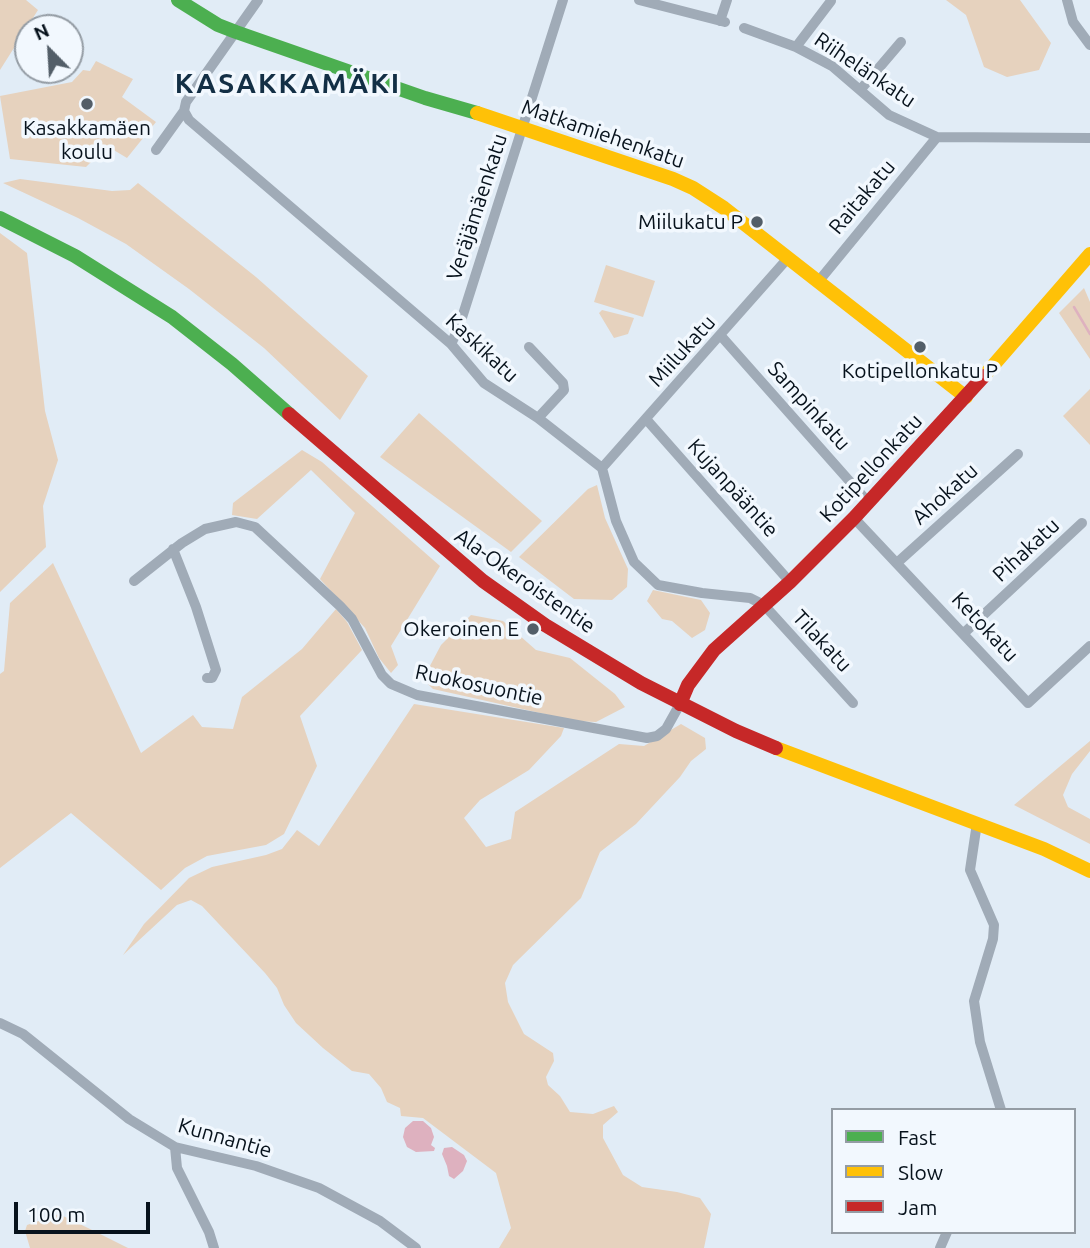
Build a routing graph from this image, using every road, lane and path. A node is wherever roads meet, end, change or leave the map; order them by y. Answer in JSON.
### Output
{"nodes":[{"id":1,"x":258,"y":0,"type":"edge"},
{"id":2,"x":563,"y":0,"type":"edge"},
{"id":3,"x":639,"y":0,"type":"edge"},
{"id":4,"x":727,"y":0,"type":"edge"},
{"id":5,"x":1067,"y":0,"type":"edge"},
{"id":6,"x":181,"y":1,"type":"edge"},
{"id":7,"x":831,"y":1,"type":"edge"},
{"id":8,"x":744,"y":28,"type":"dead end"},
{"id":9,"x":236,"y":32,"type":"junction"},
{"id":10,"x":901,"y":42,"type":"dead end"},
{"id":11,"x":1090,"y":45,"type":"edge"},
{"id":12,"x":796,"y":47,"type":"junction"},
{"id":13,"x":861,"y":89,"type":"junction"},
{"id":14,"x":186,"y":116,"type":"junction"},
{"id":15,"x":522,"y":128,"type":"junction"},
{"id":16,"x":937,"y":137,"type":"junction"},
{"id":17,"x":1090,"y":138,"type":"edge"},
{"id":18,"x":156,"y":150,"type":"dead end"},
{"id":19,"x":0,"y":218,"type":"edge"},
{"id":20,"x":1090,"y":254,"type":"edge"},
{"id":21,"x":788,"y":258,"type":"junction"},
{"id":22,"x":818,"y":282,"type":"junction"},
{"id":23,"x":721,"y":336,"type":"junction"},
{"id":24,"x":451,"y":344,"type":"junction"},
{"id":25,"x":529,"y":347,"type":"dead end"},
{"id":26,"x":966,"y":397,"type":"junction"},
{"id":27,"x":538,"y":418,"type":"junction"},
{"id":28,"x":646,"y":419,"type":"junction"},
{"id":29,"x":1018,"y":454,"type":"dead end"},
{"id":30,"x":602,"y":468,"type":"junction"},
{"id":31,"x":868,"y":502,"type":"junction"},
{"id":32,"x":854,"y":518,"type":"junction"},
{"id":33,"x":1082,"y":523,"type":"dead end"},
{"id":34,"x":173,"y":550,"type":"junction"},
{"id":35,"x":898,"y":562,"type":"junction"},
{"id":36,"x":134,"y":582,"type":"dead end"},
{"id":37,"x":790,"y":582,"type":"junction"},
{"id":38,"x":764,"y":606,"type":"junction"},
{"id":39,"x":964,"y":633,"type":"junction"},
{"id":40,"x":1090,"y":646,"type":"edge"},
{"id":41,"x":207,"y":678,"type":"dead end"},
{"id":42,"x":853,"y":703,"type":"dead end"},
{"id":43,"x":680,"y":704,"type":"junction"},
{"id":44,"x":977,"y":823,"type":"junction"},
{"id":45,"x":1090,"y":871,"type":"edge"},
{"id":46,"x":0,"y":1023,"type":"edge"},
{"id":47,"x":1000,"y":1108,"type":"edge"},
{"id":48,"x":175,"y":1147,"type":"junction"},
{"id":49,"x":214,"y":1248,"type":"edge"},
{"id":50,"x":416,"y":1248,"type":"edge"}],
"edges":[{"from":1,"to":9,"type":"street"},
{"from":2,"to":15,"type":"street","name":"Veräjämäenkatu"},
{"from":3,"to":4,"type":"street"},
{"from":5,"to":11,"type":"street"},
{"from":6,"to":9,"type":"street","name":"Matkamiehenkatu"},
{"from":7,"to":12,"type":"street"},
{"from":8,"to":12,"type":"street","name":"Riihelänkatu"},
{"from":9,"to":14,"type":"street"},
{"from":9,"to":15,"type":"street","name":"Matkamiehenkatu"},
{"from":10,"to":13,"type":"street"},
{"from":12,"to":13,"type":"street","name":"Riihelänkatu"},
{"from":13,"to":16,"type":"street","name":"Riihelänkatu"},
{"from":14,"to":18,"type":"street"},
{"from":14,"to":24,"type":"street","name":"Kaskikatu"},
{"from":15,"to":21,"type":"street","name":"Matkamiehenkatu"},
{"from":15,"to":24,"type":"street","name":"Veräjämäenkatu"},
{"from":16,"to":17,"type":"street","name":"Riihelänkatu"},
{"from":16,"to":22,"type":"street","name":"Raitakatu"},
{"from":19,"to":43,"type":"street","name":"Ala-Okeroistentie"},
{"from":20,"to":26,"type":"street","name":"Kotipellonkatu"},
{"from":21,"to":22,"type":"street","name":"Matkamiehenkatu"},
{"from":21,"to":23,"type":"street","name":"Miilukatu"},
{"from":22,"to":26,"type":"street","name":"Matkamiehenkatu"},
{"from":23,"to":28,"type":"street","name":"Miilukatu"},
{"from":23,"to":31,"type":"street","name":"Sampinkatu"},
{"from":24,"to":27,"type":"street","name":"Kaskikatu"},
{"from":25,"to":27,"type":"street"},
{"from":26,"to":31,"type":"street","name":"Kotipellonkatu"},
{"from":27,"to":30,"type":"street","name":"Kaskikatu"},
{"from":28,"to":30,"type":"street","name":"Miilukatu"},
{"from":28,"to":37,"type":"street","name":"Kujanpääntie"},
{"from":29,"to":35,"type":"street","name":"Ahokatu"},
{"from":30,"to":38,"type":"street"},
{"from":31,"to":32,"type":"street","name":"Kotipellonkatu"},
{"from":32,"to":35,"type":"street","name":"Ketokatu"},
{"from":32,"to":37,"type":"street","name":"Kotipellonkatu"},
{"from":33,"to":39,"type":"street","name":"Pihakatu"},
{"from":34,"to":36,"type":"street","name":"Ruokosuontie"},
{"from":34,"to":41,"type":"street"},
{"from":34,"to":43,"type":"street","name":"Ruokosuontie"},
{"from":35,"to":39,"type":"street","name":"Ketokatu"},
{"from":37,"to":38,"type":"street","name":"Kotipellonkatu"},
{"from":38,"to":42,"type":"street","name":"Tilakatu"},
{"from":38,"to":43,"type":"street","name":"Kotipellonkatu"},
{"from":39,"to":40,"type":"street","name":"Ketokatu"},
{"from":43,"to":44,"type":"street","name":"Ala-Okeroistentie"},
{"from":44,"to":45,"type":"street","name":"Ala-Okeroistentie"},
{"from":44,"to":47,"type":"street"},
{"from":46,"to":48,"type":"street","name":"Kunnantie"},
{"from":48,"to":49,"type":"street"},
{"from":48,"to":50,"type":"street","name":"Kunnantie"}]}
